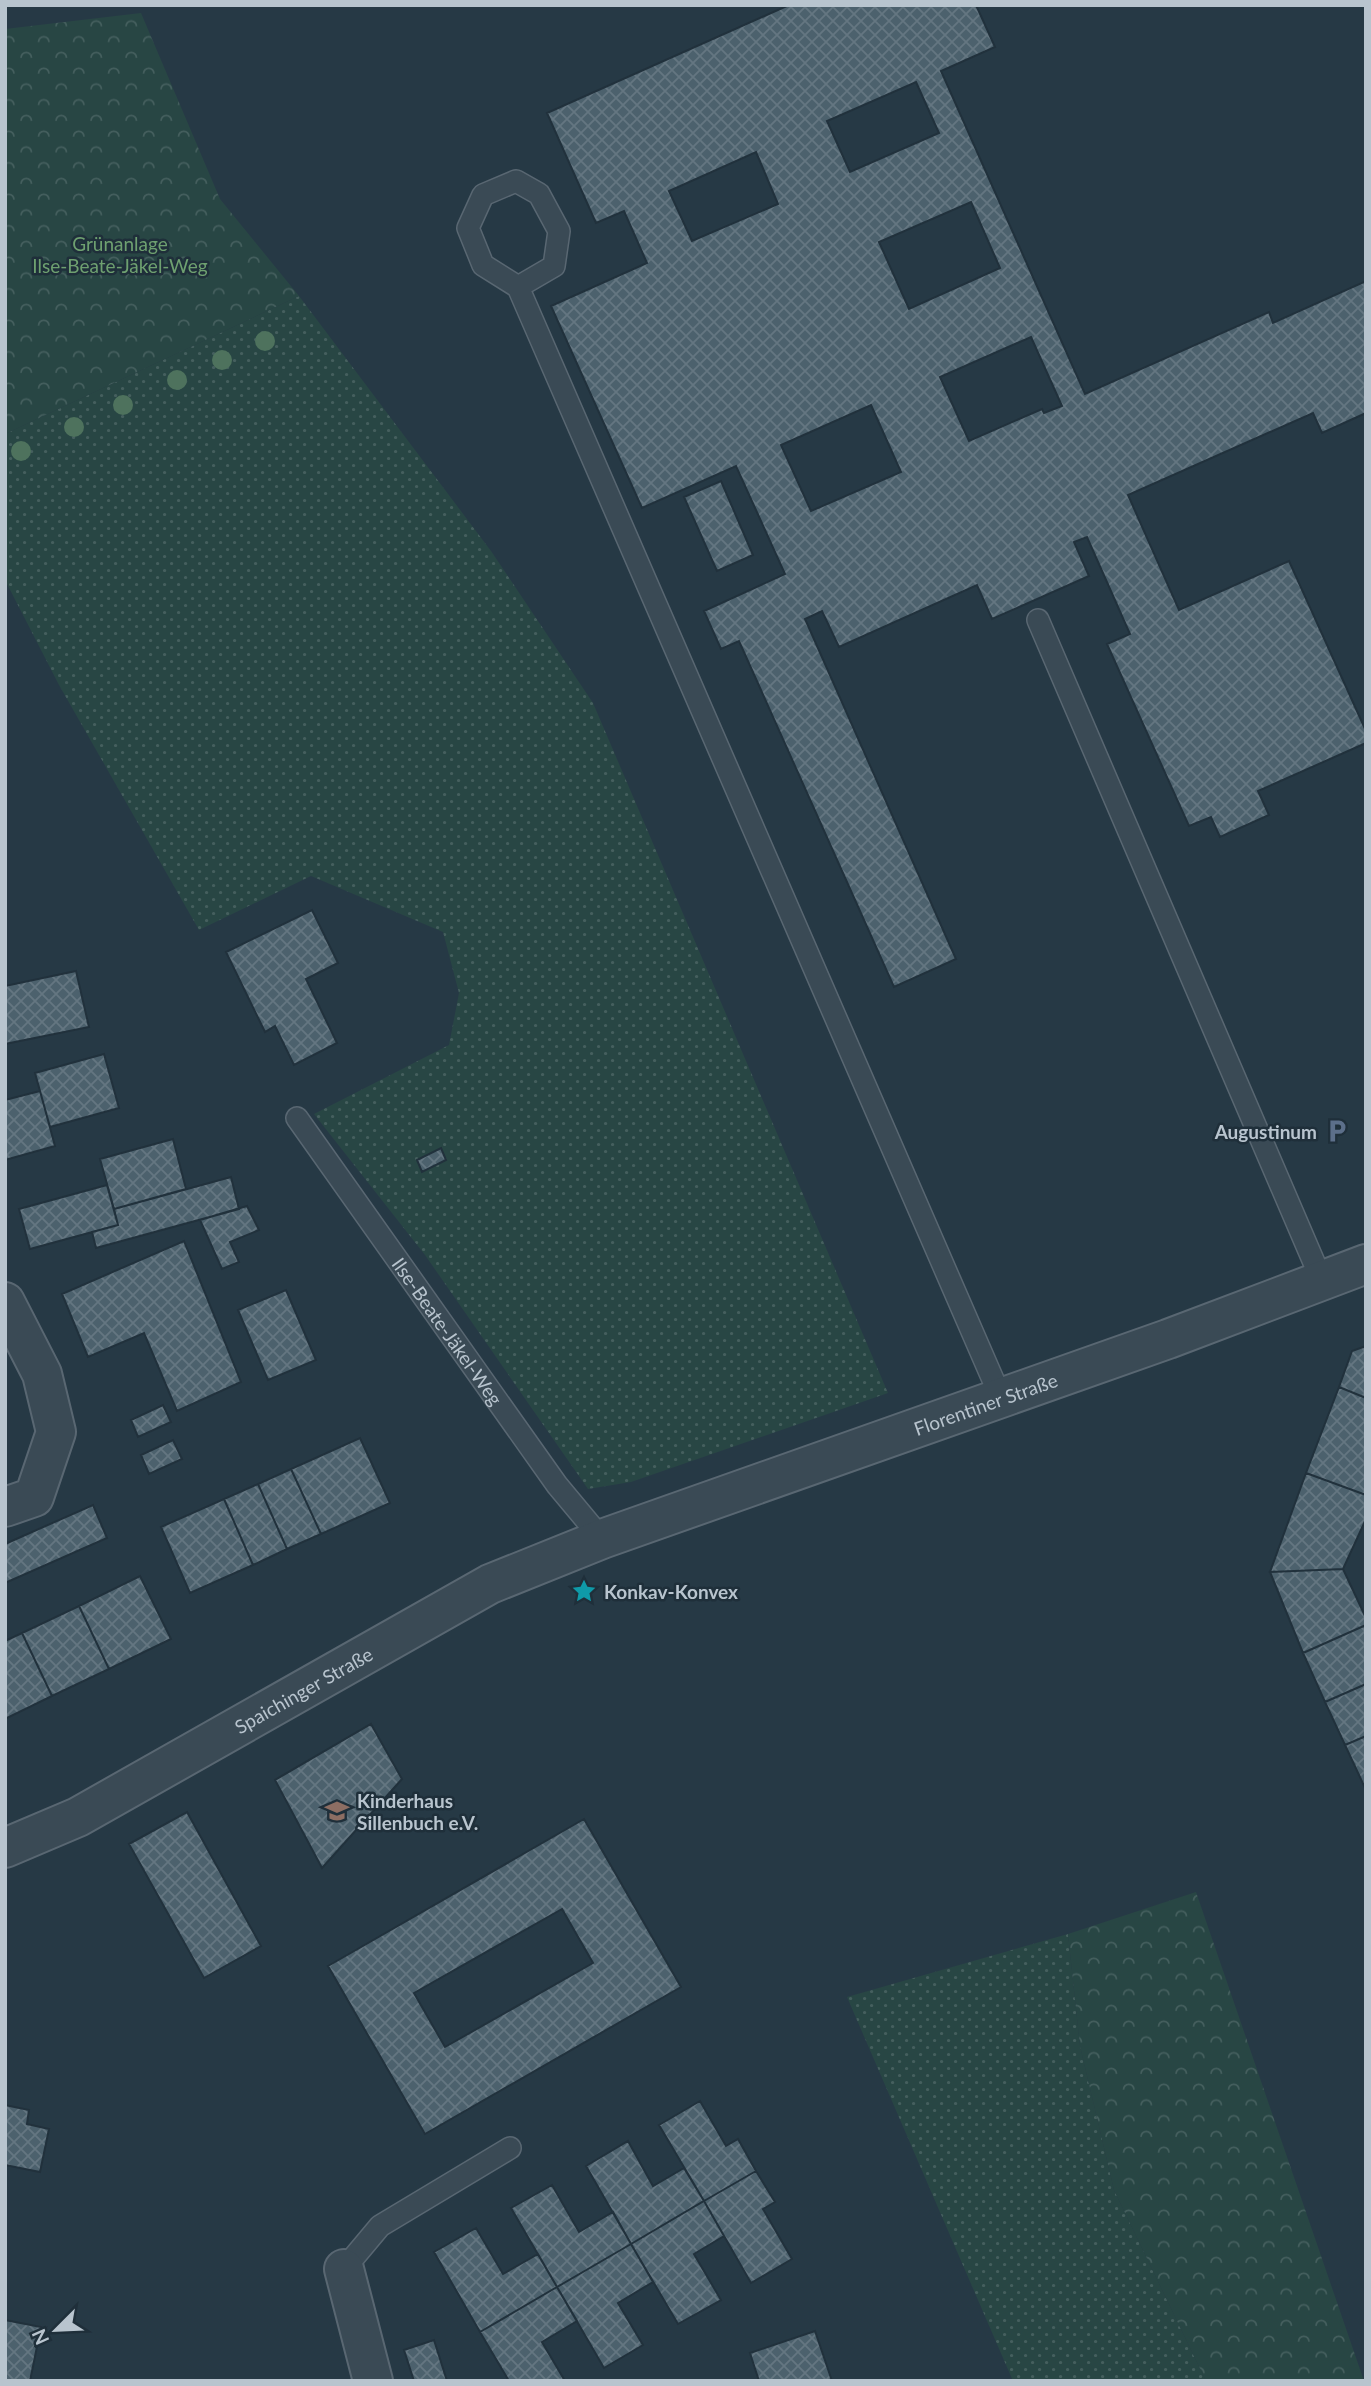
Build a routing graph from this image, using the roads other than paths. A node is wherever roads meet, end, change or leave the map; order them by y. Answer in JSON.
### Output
{"nodes":[{"id":1,"x":518,"y":287,"type":"junction"},
{"id":2,"x":1038,"y":620,"type":"dead end"},
{"id":3,"x":297,"y":1118,"type":"dead end"},
{"id":4,"x":1366,"y":1264,"type":"edge"},
{"id":5,"x":1322,"y":1281,"type":"junction"},
{"id":6,"x":5,"y":1302,"type":"edge"},
{"id":7,"x":1001,"y":1398,"type":"junction"},
{"id":8,"x":5,"y":1507,"type":"edge"},
{"id":9,"x":602,"y":1539,"type":"junction"},
{"id":10,"x":5,"y":1848,"type":"edge"},
{"id":11,"x":510,"y":2148,"type":"dead end"},
{"id":12,"x":344,"y":2269,"type":"joint"},
{"id":13,"x":373,"y":2381,"type":"edge"}],
"edges":[{"from":1,"to":1,"type":"lane"},
{"from":1,"to":7,"type":"lane"},
{"from":2,"to":5,"type":"lane"},
{"from":3,"to":9,"type":"lane","name":"Ilse-Beate-Jäkel-Weg"},
{"from":4,"to":5,"type":"street","name":"Florentiner Straße"},
{"from":5,"to":7,"type":"street","name":"Florentiner Straße"},
{"from":6,"to":8,"type":"street"},
{"from":7,"to":9,"type":"street","name":"Florentiner Straße"},
{"from":9,"to":10,"type":"street","name":"Spaichinger Straße"},
{"from":11,"to":12,"type":"lane"},
{"from":12,"to":13,"type":"street"}]}
